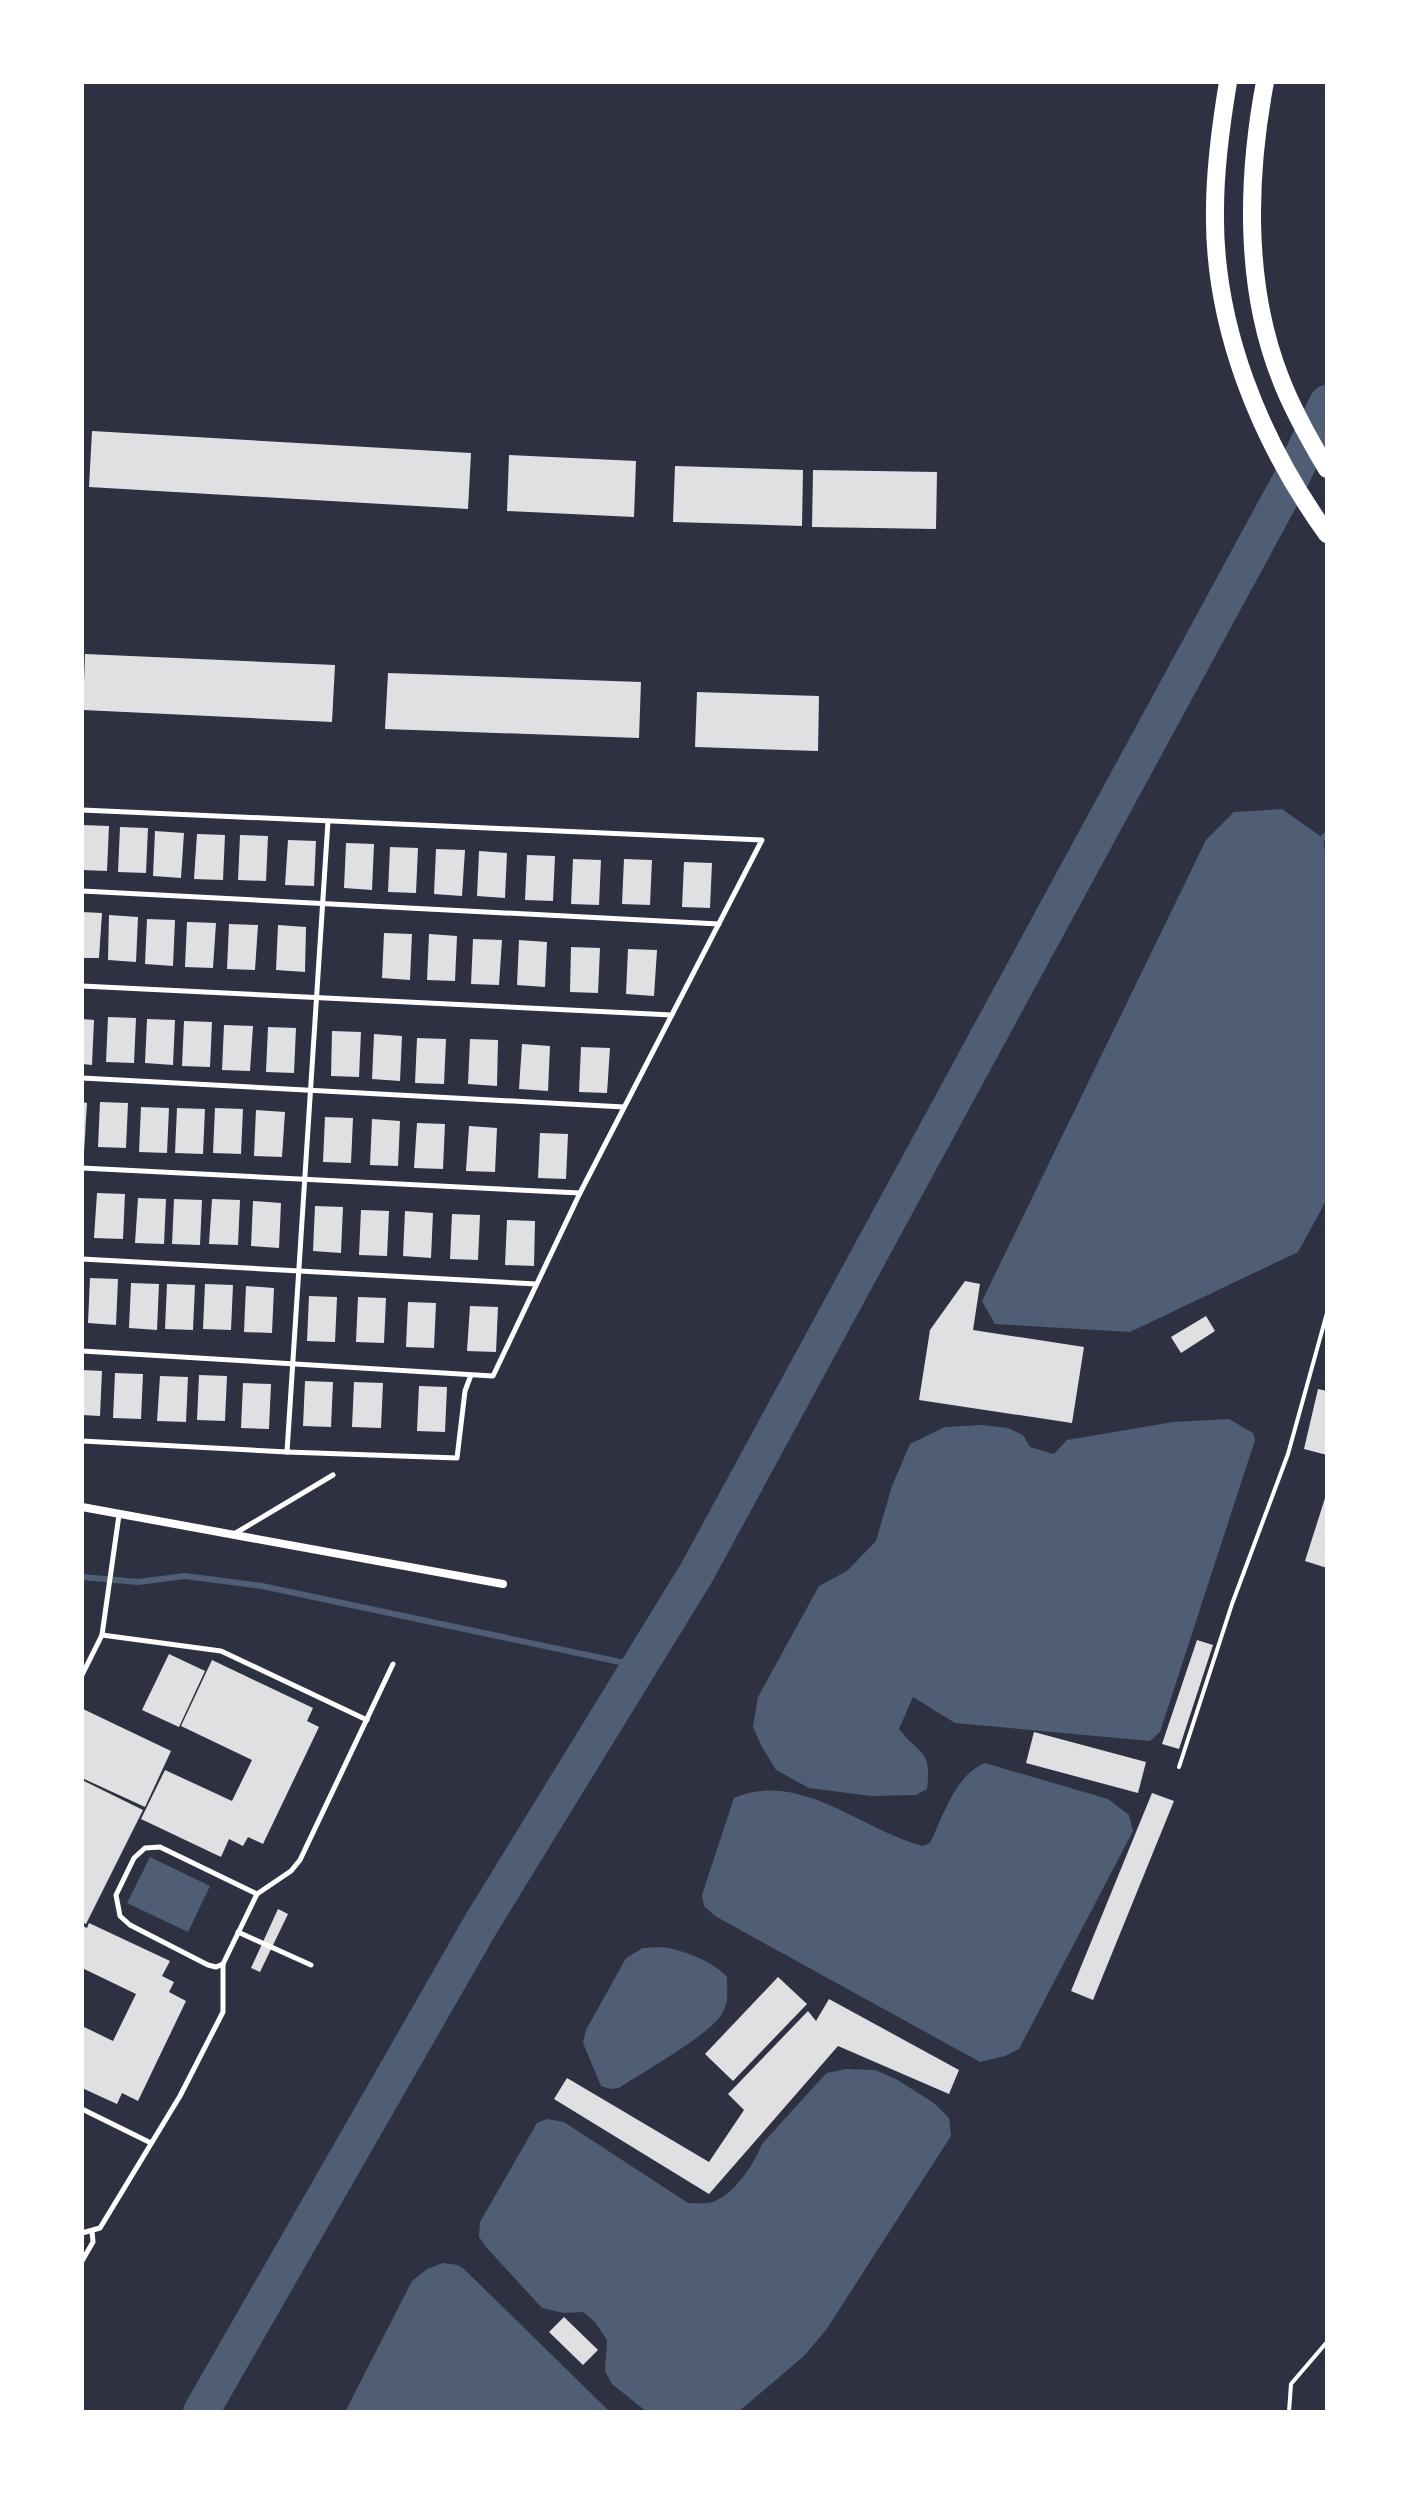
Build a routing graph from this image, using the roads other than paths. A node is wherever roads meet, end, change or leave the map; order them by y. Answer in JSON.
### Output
{"nodes":[{"id":1,"x":1228,"y":82,"type":"edge"},
{"id":2,"x":1265,"y":82,"type":"edge"},
{"id":3,"x":1327,"y":469,"type":"edge"},
{"id":4,"x":1327,"y":534,"type":"edge"},
{"id":5,"x":82,"y":810,"type":"edge"},
{"id":6,"x":328,"y":821,"type":"junction"},
{"id":7,"x":82,"y":891,"type":"edge"},
{"id":8,"x":323,"y":903,"type":"junction"},
{"id":9,"x":719,"y":924,"type":"junction"},
{"id":10,"x":82,"y":986,"type":"edge"},
{"id":11,"x":316,"y":998,"type":"junction"},
{"id":12,"x":672,"y":1015,"type":"junction"},
{"id":13,"x":82,"y":1078,"type":"edge"},
{"id":14,"x":311,"y":1090,"type":"junction"},
{"id":15,"x":625,"y":1107,"type":"junction"},
{"id":16,"x":82,"y":1168,"type":"edge"},
{"id":17,"x":305,"y":1179,"type":"junction"},
{"id":18,"x":580,"y":1193,"type":"junction"},
{"id":19,"x":82,"y":1259,"type":"edge"},
{"id":20,"x":299,"y":1271,"type":"junction"},
{"id":21,"x":537,"y":1284,"type":"junction"},
{"id":22,"x":82,"y":1351,"type":"edge"},
{"id":23,"x":293,"y":1364,"type":"junction"},
{"id":24,"x":471,"y":1375,"type":"junction"},
{"id":25,"x":82,"y":1441,"type":"edge"},
{"id":26,"x":287,"y":1452,"type":"junction"},
{"id":27,"x":333,"y":1475,"type":"dead end"},
{"id":28,"x":82,"y":1507,"type":"edge"},
{"id":29,"x":119,"y":1514,"type":"junction"},
{"id":30,"x":233,"y":1534,"type":"junction"},
{"id":31,"x":503,"y":1584,"type":"dead end"},
{"id":32,"x":102,"y":1635,"type":"junction"},
{"id":33,"x":393,"y":1664,"type":"dead end"},
{"id":34,"x":82,"y":1675,"type":"edge"},
{"id":35,"x":367,"y":1720,"type":"junction"},
{"id":36,"x":257,"y":1894,"type":"junction"},
{"id":37,"x":238,"y":1932,"type":"junction"},
{"id":38,"x":223,"y":1964,"type":"junction"},
{"id":39,"x":311,"y":1965,"type":"dead end"},
{"id":40,"x":82,"y":2109,"type":"edge"},
{"id":41,"x":151,"y":2143,"type":"junction"},
{"id":42,"x":92,"y":2231,"type":"junction"},
{"id":43,"x":82,"y":2233,"type":"edge"},
{"id":44,"x":82,"y":2261,"type":"edge"}],
"edges":[{"from":1,"to":4,"type":"main road"},
{"from":2,"to":3,"type":"main road"},
{"from":5,"to":6,"type":"lane"},
{"from":6,"to":8,"type":"lane"},
{"from":6,"to":9,"type":"lane"},
{"from":7,"to":8,"type":"lane"},
{"from":8,"to":9,"type":"lane"},
{"from":8,"to":11,"type":"lane"},
{"from":9,"to":12,"type":"lane"},
{"from":10,"to":11,"type":"lane"},
{"from":11,"to":12,"type":"lane"},
{"from":11,"to":14,"type":"lane"},
{"from":12,"to":15,"type":"lane"},
{"from":13,"to":14,"type":"lane"},
{"from":14,"to":15,"type":"lane"},
{"from":14,"to":17,"type":"lane"},
{"from":15,"to":18,"type":"lane"},
{"from":16,"to":17,"type":"lane"},
{"from":17,"to":18,"type":"lane"},
{"from":17,"to":20,"type":"lane"},
{"from":18,"to":21,"type":"lane"},
{"from":19,"to":20,"type":"lane"},
{"from":20,"to":21,"type":"lane"},
{"from":20,"to":23,"type":"lane"},
{"from":21,"to":24,"type":"lane"},
{"from":22,"to":23,"type":"lane"},
{"from":23,"to":24,"type":"lane"},
{"from":23,"to":26,"type":"lane"},
{"from":24,"to":26,"type":"lane"},
{"from":25,"to":26,"type":"lane"},
{"from":27,"to":30,"type":"lane"},
{"from":28,"to":29,"type":"street"},
{"from":29,"to":30,"type":"street"},
{"from":29,"to":32,"type":"lane"},
{"from":30,"to":31,"type":"street"},
{"from":32,"to":34,"type":"lane"},
{"from":32,"to":35,"type":"lane"},
{"from":33,"to":35,"type":"lane"},
{"from":35,"to":36,"type":"lane"},
{"from":36,"to":37,"type":"lane"},
{"from":36,"to":38,"type":"lane"},
{"from":37,"to":38,"type":"lane"},
{"from":37,"to":39,"type":"lane"},
{"from":38,"to":41,"type":"lane"},
{"from":40,"to":41,"type":"lane"},
{"from":41,"to":42,"type":"lane"},
{"from":42,"to":43,"type":"lane"},
{"from":42,"to":44,"type":"lane"}]}
